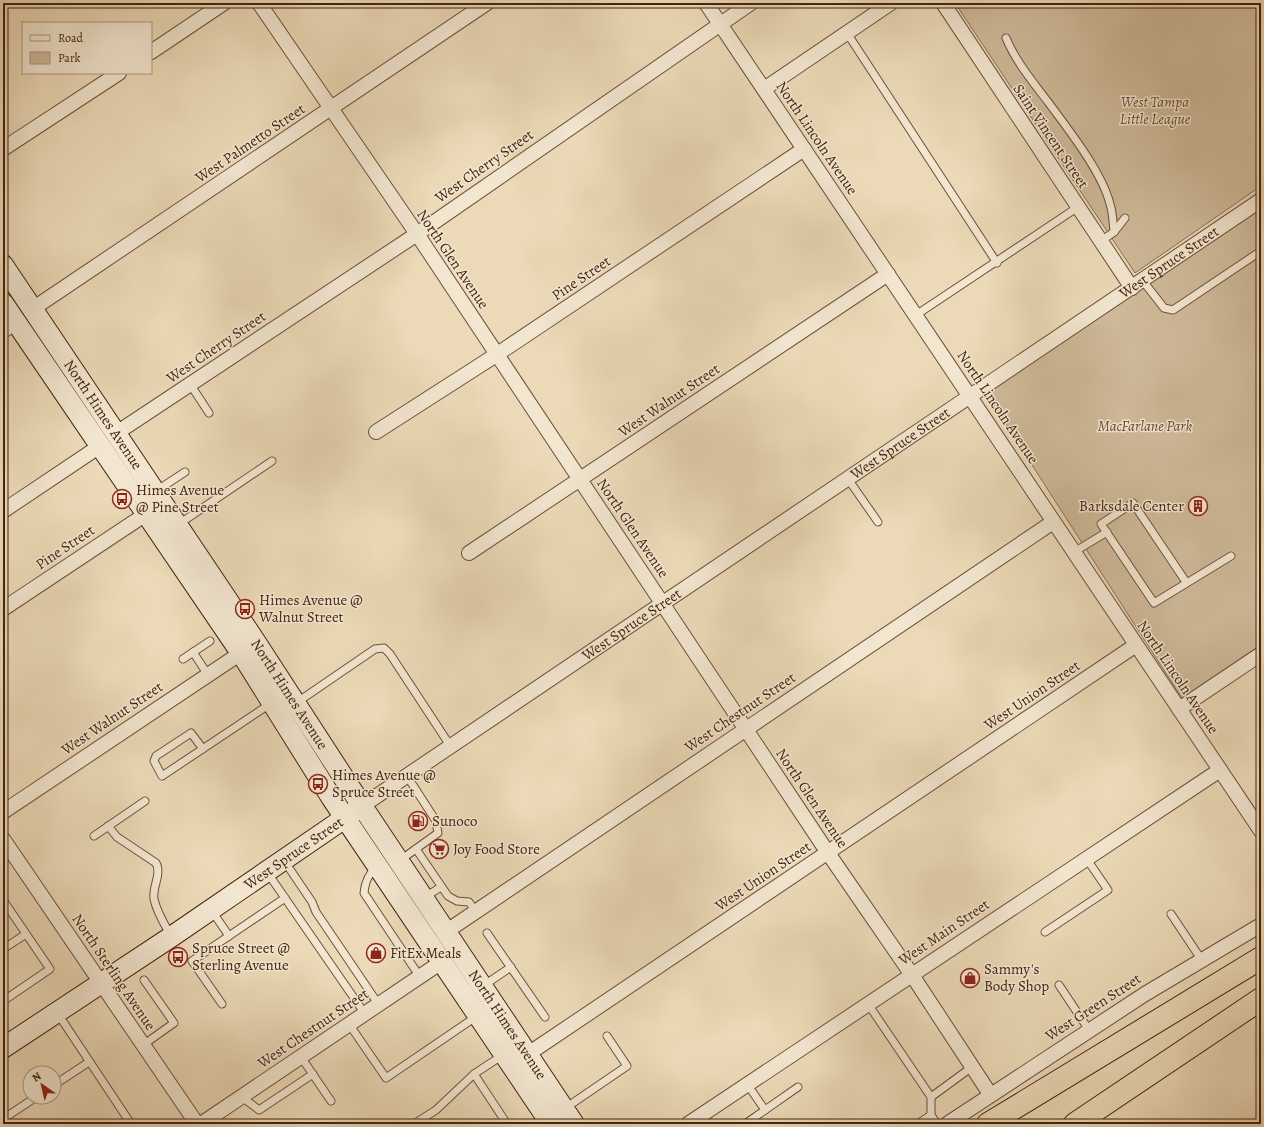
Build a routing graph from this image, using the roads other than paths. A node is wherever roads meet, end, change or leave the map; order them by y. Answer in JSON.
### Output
{"nodes":[{"id":1,"x":224,"y":3,"type":"edge"},
{"id":2,"x":259,"y":3,"type":"edge"},
{"id":3,"x":487,"y":3,"type":"edge"},
{"id":4,"x":706,"y":3,"type":"edge"},
{"id":5,"x":751,"y":3,"type":"edge"},
{"id":6,"x":891,"y":3,"type":"edge"},
{"id":7,"x":942,"y":3,"type":"edge"},
{"id":8,"x":720,"y":24,"type":"junction"},
{"id":9,"x":847,"y":33,"type":"junction"},
{"id":10,"x":1006,"y":38,"type":"dead end"},
{"id":11,"x":152,"y":51,"type":"edge"},
{"id":12,"x":117,"y":74,"type":"edge"},
{"id":13,"x":764,"y":89,"type":"junction"},
{"id":14,"x":331,"y":109,"type":"junction"},
{"id":15,"x":804,"y":149,"type":"junction"},
{"id":16,"x":3,"y":150,"type":"edge"},
{"id":17,"x":1261,"y":200,"type":"edge"},
{"id":18,"x":1078,"y":207,"type":"junction"},
{"id":19,"x":1125,"y":218,"type":"dead end"},
{"id":20,"x":1114,"y":232,"type":"junction"},
{"id":21,"x":416,"y":234,"type":"junction"},
{"id":22,"x":1101,"y":241,"type":"junction"},
{"id":23,"x":1261,"y":251,"type":"edge"},
{"id":24,"x":997,"y":263,"type":"junction"},
{"id":25,"x":3,"y":266,"type":"edge"},
{"id":26,"x":888,"y":274,"type":"junction"},
{"id":27,"x":1137,"y":284,"type":"junction"},
{"id":28,"x":3,"y":303,"type":"edge"},
{"id":29,"x":31,"y":310,"type":"junction"},
{"id":30,"x":916,"y":315,"type":"junction"},
{"id":31,"x":14,"y":328,"type":"edge"},
{"id":32,"x":496,"y":355,"type":"junction"},
{"id":33,"x":190,"y":384,"type":"junction"},
{"id":34,"x":970,"y":396,"type":"junction"},
{"id":35,"x":210,"y":413,"type":"dead end"},
{"id":36,"x":376,"y":432,"type":"dead end"},
{"id":37,"x":108,"y":440,"type":"junction"},
{"id":38,"x":272,"y":462,"type":"dead end"},
{"id":39,"x":184,"y":472,"type":"dead end"},
{"id":40,"x":848,"y":479,"type":"junction"},
{"id":41,"x":580,"y":480,"type":"junction"},
{"id":42,"x":154,"y":492,"type":"junction"},
{"id":43,"x":3,"y":511,"type":"edge"},
{"id":44,"x":146,"y":514,"type":"junction"},
{"id":45,"x":878,"y":522,"type":"dead end"},
{"id":46,"x":1054,"y":522,"type":"junction"},
{"id":47,"x":177,"y":525,"type":"junction"},
{"id":48,"x":1106,"y":532,"type":"junction"},
{"id":49,"x":1074,"y":552,"type":"junction"},
{"id":50,"x":469,"y":553,"type":"dead end"},
{"id":51,"x":1231,"y":556,"type":"dead end"},
{"id":52,"x":1186,"y":582,"type":"junction"},
{"id":53,"x":664,"y":604,"type":"junction"},
{"id":54,"x":3,"y":609,"type":"edge"},
{"id":55,"x":210,"y":641,"type":"dead end"},
{"id":56,"x":1136,"y":644,"type":"junction"},
{"id":57,"x":193,"y":652,"type":"junction"},
{"id":58,"x":240,"y":653,"type":"junction"},
{"id":59,"x":1261,"y":654,"type":"edge"},
{"id":60,"x":182,"y":659,"type":"dead end"},
{"id":61,"x":208,"y":674,"type":"junction"},
{"id":62,"x":272,"y":702,"type":"junction"},
{"id":63,"x":296,"y":703,"type":"junction"},
{"id":64,"x":1179,"y":709,"type":"junction"},
{"id":65,"x":745,"y":729,"type":"junction"},
{"id":66,"x":451,"y":747,"type":"junction"},
{"id":67,"x":203,"y":749,"type":"junction"},
{"id":68,"x":1220,"y":770,"type":"junction"},
{"id":69,"x":407,"y":776,"type":"junction"},
{"id":70,"x":146,"y":801,"type":"dead end"},
{"id":71,"x":362,"y":806,"type":"junction"},
{"id":72,"x":3,"y":812,"type":"edge"},
{"id":73,"x":345,"y":818,"type":"junction"},
{"id":74,"x":108,"y":826,"type":"junction"},
{"id":75,"x":1261,"y":831,"type":"edge"},
{"id":76,"x":94,"y":836,"type":"dead end"},
{"id":77,"x":3,"y":840,"type":"edge"},
{"id":78,"x":416,"y":849,"type":"junction"},
{"id":79,"x":828,"y":853,"type":"junction"},
{"id":80,"x":1086,"y":858,"type":"junction"},
{"id":81,"x":284,"y":860,"type":"junction"},
{"id":82,"x":399,"y":861,"type":"junction"},
{"id":83,"x":378,"y":866,"type":"junction"},
{"id":84,"x":266,"y":872,"type":"junction"},
{"id":85,"x":442,"y":886,"type":"junction"},
{"id":86,"x":285,"y":898,"type":"junction"},
{"id":87,"x":424,"y":898,"type":"junction"},
{"id":88,"x":4,"y":905,"type":"edge"},
{"id":89,"x":211,"y":910,"type":"junction"},
{"id":90,"x":476,"y":912,"type":"junction"},
{"id":91,"x":1171,"y":914,"type":"dead end"},
{"id":92,"x":1261,"y":924,"type":"edge"},
{"id":93,"x":447,"y":931,"type":"junction"},
{"id":94,"x":1045,"y":932,"type":"dead end"},
{"id":95,"x":487,"y":933,"type":"dead end"},
{"id":96,"x":26,"y":934,"type":"junction"},
{"id":97,"x":229,"y":936,"type":"junction"},
{"id":98,"x":171,"y":937,"type":"junction"},
{"id":99,"x":3,"y":949,"type":"edge"},
{"id":100,"x":1261,"y":958,"type":"edge"},
{"id":101,"x":1201,"y":959,"type":"junction"},
{"id":102,"x":511,"y":967,"type":"junction"},
{"id":103,"x":448,"y":969,"type":"junction"},
{"id":104,"x":912,"y":974,"type":"junction"},
{"id":105,"x":420,"y":977,"type":"junction"},
{"id":106,"x":144,"y":980,"type":"dead end"},
{"id":107,"x":101,"y":983,"type":"junction"},
{"id":108,"x":1059,"y":985,"type":"dead end"},
{"id":109,"x":483,"y":986,"type":"junction"},
{"id":110,"x":1261,"y":999,"type":"edge"},
{"id":111,"x":3,"y":1000,"type":"edge"},
{"id":112,"x":222,"y":1004,"type":"dead end"},
{"id":113,"x":868,"y":1004,"type":"junction"},
{"id":114,"x":378,"y":1005,"type":"junction"},
{"id":115,"x":56,"y":1012,"type":"junction"},
{"id":116,"x":365,"y":1014,"type":"junction"},
{"id":117,"x":479,"y":1015,"type":"junction"},
{"id":118,"x":545,"y":1016,"type":"dead end"},
{"id":119,"x":349,"y":1024,"type":"junction"},
{"id":120,"x":1089,"y":1030,"type":"junction"},
{"id":121,"x":607,"y":1036,"type":"dead end"},
{"id":122,"x":143,"y":1045,"type":"junction"},
{"id":123,"x":3,"y":1048,"type":"edge"},
{"id":124,"x":505,"y":1054,"type":"junction"},
{"id":125,"x":528,"y":1054,"type":"junction"},
{"id":126,"x":301,"y":1057,"type":"junction"},
{"id":127,"x":89,"y":1062,"type":"junction"},
{"id":128,"x":972,"y":1067,"type":"junction"},
{"id":129,"x":313,"y":1074,"type":"junction"},
{"id":130,"x":474,"y":1074,"type":"junction"},
{"id":131,"x":62,"y":1080,"type":"edge"},
{"id":132,"x":747,"y":1084,"type":"junction"},
{"id":133,"x":798,"y":1087,"type":"dead end"},
{"id":134,"x":990,"y":1094,"type":"junction"},
{"id":135,"x":242,"y":1097,"type":"junction"},
{"id":136,"x":931,"y":1097,"type":"junction"},
{"id":137,"x":331,"y":1101,"type":"dead end"},
{"id":138,"x":24,"y":1105,"type":"edge"},
{"id":139,"x":765,"y":1110,"type":"junction"},
{"id":140,"x":931,"y":1115,"type":"junction"},
{"id":141,"x":3,"y":1119,"type":"edge"},
{"id":142,"x":568,"y":1119,"type":"edge"},
{"id":143,"x":691,"y":1123,"type":"edge"},
{"id":144,"x":131,"y":1124,"type":"edge"},
{"id":145,"x":197,"y":1124,"type":"edge"},
{"id":146,"x":202,"y":1124,"type":"edge"},
{"id":147,"x":414,"y":1124,"type":"edge"},
{"id":148,"x":507,"y":1124,"type":"edge"},
{"id":149,"x":551,"y":1124,"type":"edge"},
{"id":150,"x":745,"y":1124,"type":"edge"},
{"id":151,"x":918,"y":1124,"type":"edge"},
{"id":152,"x":937,"y":1124,"type":"edge"},
{"id":153,"x":947,"y":1124,"type":"edge"},
{"id":154,"x":988,"y":1124,"type":"edge"},
{"id":155,"x":1075,"y":1124,"type":"edge"}],
"edges":[{"from":1,"to":11,"type":"street"},
{"from":2,"to":14,"type":"street","name":"North Glen Avenue"},
{"from":3,"to":14,"type":"street","name":"West Palmetto Street"},
{"from":4,"to":8,"type":"street","name":"North Lincoln Avenue"},
{"from":5,"to":8,"type":"street","name":"West Cherry Street"},
{"from":6,"to":9,"type":"street"},
{"from":7,"to":18,"type":"street","name":"Saint Vincent Street"},
{"from":8,"to":13,"type":"street","name":"North Lincoln Avenue"},
{"from":8,"to":21,"type":"street","name":"West Cherry Street"},
{"from":9,"to":13,"type":"street"},
{"from":9,"to":24,"type":"lane"},
{"from":10,"to":20,"type":"lane"},
{"from":12,"to":16,"type":"street"},
{"from":13,"to":15,"type":"street","name":"North Lincoln Avenue"},
{"from":14,"to":21,"type":"street","name":"North Glen Avenue"},
{"from":14,"to":29,"type":"street","name":"West Palmetto Street"},
{"from":15,"to":26,"type":"street","name":"North Lincoln Avenue"},
{"from":15,"to":32,"type":"street","name":"Pine Street"},
{"from":17,"to":27,"type":"street","name":"West Spruce Street"},
{"from":18,"to":22,"type":"street","name":"Saint Vincent Street"},
{"from":18,"to":24,"type":"lane"},
{"from":19,"to":20,"type":"lane"},
{"from":20,"to":22,"type":"lane"},
{"from":21,"to":32,"type":"street","name":"North Glen Avenue"},
{"from":21,"to":33,"type":"street","name":"West Cherry Street"},
{"from":22,"to":27,"type":"street","name":"Saint Vincent Street"},
{"from":23,"to":27,"type":"lane"},
{"from":24,"to":30,"type":"lane"},
{"from":25,"to":29,"type":"street","name":"North Himes Avenue"},
{"from":26,"to":30,"type":"street","name":"North Lincoln Avenue"},
{"from":26,"to":41,"type":"street","name":"West Walnut Street"},
{"from":27,"to":34,"type":"street","name":"West Spruce Street"},
{"from":28,"to":31,"type":"street"},
{"from":29,"to":37,"type":"street","name":"North Himes Avenue"},
{"from":30,"to":34,"type":"street","name":"North Lincoln Avenue"},
{"from":31,"to":37,"type":"street","name":"North Himes Avenue"},
{"from":32,"to":36,"type":"street","name":"Pine Street"},
{"from":32,"to":41,"type":"street","name":"North Glen Avenue"},
{"from":33,"to":35,"type":"lane"},
{"from":33,"to":37,"type":"street","name":"West Cherry Street"},
{"from":34,"to":40,"type":"street","name":"West Spruce Street"},
{"from":34,"to":46,"type":"street","name":"North Lincoln Avenue"},
{"from":37,"to":42,"type":"street","name":"North Himes Avenue"},
{"from":37,"to":43,"type":"street","name":"West Cherry Street"},
{"from":37,"to":44,"type":"street","name":"North Himes Avenue"},
{"from":38,"to":47,"type":"lane"},
{"from":39,"to":42,"type":"lane"},
{"from":40,"to":45,"type":"lane"},
{"from":40,"to":53,"type":"street","name":"West Spruce Street"},
{"from":41,"to":50,"type":"street","name":"West Walnut Street"},
{"from":41,"to":53,"type":"street","name":"North Glen Avenue"},
{"from":42,"to":47,"type":"street","name":"North Himes Avenue"},
{"from":44,"to":54,"type":"street","name":"Pine Street"},
{"from":44,"to":58,"type":"street","name":"North Himes Avenue"},
{"from":46,"to":49,"type":"street","name":"North Lincoln Avenue"},
{"from":46,"to":65,"type":"street","name":"West Chestnut Street"},
{"from":47,"to":63,"type":"street","name":"North Himes Avenue"},
{"from":48,"to":49,"type":"lane"},
{"from":48,"to":52,"type":"lane"},
{"from":48,"to":52,"type":"lane"},
{"from":49,"to":56,"type":"street","name":"North Lincoln Avenue"},
{"from":51,"to":52,"type":"lane"},
{"from":53,"to":65,"type":"street","name":"North Glen Avenue"},
{"from":53,"to":66,"type":"street","name":"West Spruce Street"},
{"from":55,"to":57,"type":"lane"},
{"from":56,"to":64,"type":"street","name":"North Lincoln Avenue"},
{"from":56,"to":79,"type":"street","name":"West Union Street"},
{"from":57,"to":60,"type":"lane"},
{"from":57,"to":61,"type":"lane"},
{"from":58,"to":61,"type":"street","name":"West Walnut Street"},
{"from":58,"to":62,"type":"street","name":"North Himes Avenue"},
{"from":59,"to":64,"type":"street"},
{"from":61,"to":72,"type":"street","name":"West Walnut Street"},
{"from":62,"to":67,"type":"lane"},
{"from":62,"to":73,"type":"street","name":"North Himes Avenue"},
{"from":63,"to":66,"type":"lane"},
{"from":63,"to":71,"type":"street","name":"North Himes Avenue"},
{"from":64,"to":68,"type":"street","name":"North Lincoln Avenue"},
{"from":65,"to":79,"type":"street","name":"North Glen Avenue"},
{"from":65,"to":90,"type":"street","name":"West Chestnut Street"},
{"from":66,"to":69,"type":"street","name":"West Spruce Street"},
{"from":67,"to":67,"type":"lane"},
{"from":68,"to":75,"type":"street","name":"North Lincoln Avenue"},
{"from":68,"to":80,"type":"street","name":"West Main Street"},
{"from":69,"to":71,"type":"street","name":"West Spruce Street"},
{"from":69,"to":78,"type":"lane"},
{"from":70,"to":74,"type":"lane"},
{"from":71,"to":73,"type":"street","name":"West Spruce Street"},
{"from":71,"to":82,"type":"street","name":"North Himes Avenue"},
{"from":73,"to":81,"type":"street","name":"West Spruce Street"},
{"from":73,"to":83,"type":"street","name":"North Himes Avenue"},
{"from":74,"to":76,"type":"lane"},
{"from":74,"to":98,"type":"lane"},
{"from":77,"to":107,"type":"street","name":"North Sterling Avenue"},
{"from":78,"to":82,"type":"lane"},
{"from":78,"to":85,"type":"lane"},
{"from":79,"to":104,"type":"street","name":"North Glen Avenue"},
{"from":79,"to":125,"type":"street","name":"West Union Street"},
{"from":80,"to":94,"type":"lane"},
{"from":80,"to":104,"type":"street","name":"West Main Street"},
{"from":81,"to":84,"type":"street","name":"West Spruce Street"},
{"from":81,"to":114,"type":"lane"},
{"from":82,"to":87,"type":"street","name":"North Himes Avenue"},
{"from":83,"to":103,"type":"street","name":"North Himes Avenue"},
{"from":83,"to":105,"type":"lane"},
{"from":84,"to":86,"type":"lane"},
{"from":84,"to":89,"type":"street","name":"West Spruce Street"},
{"from":85,"to":87,"type":"lane"},
{"from":85,"to":90,"type":"lane"},
{"from":86,"to":97,"type":"lane"},
{"from":86,"to":116,"type":"lane"},
{"from":87,"to":93,"type":"street","name":"North Himes Avenue"},
{"from":88,"to":96,"type":"lane"},
{"from":89,"to":97,"type":"lane"},
{"from":89,"to":98,"type":"street","name":"West Spruce Street"},
{"from":90,"to":93,"type":"street","name":"West Chestnut Street"},
{"from":91,"to":101,"type":"lane"},
{"from":92,"to":101,"type":"street","name":"West Green Street"},
{"from":93,"to":109,"type":"street","name":"North Himes Avenue"},
{"from":95,"to":102,"type":"lane"},
{"from":96,"to":99,"type":"lane"},
{"from":96,"to":111,"type":"lane"},
{"from":97,"to":112,"type":"lane"},
{"from":98,"to":107,"type":"street","name":"West Spruce Street"},
{"from":100,"to":154,"type":"highway"},
{"from":101,"to":120,"type":"street","name":"West Green Street"},
{"from":102,"to":109,"type":"lane"},
{"from":102,"to":118,"type":"lane"},
{"from":103,"to":105,"type":"street","name":"West Chestnut Street"},
{"from":103,"to":117,"type":"street","name":"North Himes Avenue"},
{"from":103,"to":125,"type":"street"},
{"from":104,"to":113,"type":"street","name":"West Main Street"},
{"from":104,"to":128,"type":"street","name":"North Glen Avenue"},
{"from":105,"to":114,"type":"street","name":"West Chestnut Street"},
{"from":106,"to":122,"type":"lane"},
{"from":107,"to":115,"type":"street","name":"West Spruce Street"},
{"from":107,"to":122,"type":"street","name":"North Sterling Avenue"},
{"from":108,"to":120,"type":"lane"},
{"from":109,"to":125,"type":"street","name":"North Himes Avenue"},
{"from":110,"to":155,"type":"highway"},
{"from":113,"to":132,"type":"street","name":"West Main Street"},
{"from":113,"to":136,"type":"lane"},
{"from":114,"to":116,"type":"street","name":"West Chestnut Street"},
{"from":115,"to":123,"type":"street","name":"West Spruce Street"},
{"from":115,"to":127,"type":"lane"},
{"from":116,"to":119,"type":"street","name":"West Chestnut Street"},
{"from":117,"to":119,"type":"lane"},
{"from":117,"to":124,"type":"street","name":"North Himes Avenue"},
{"from":119,"to":126,"type":"street","name":"West Chestnut Street"},
{"from":120,"to":134,"type":"street","name":"West Green Street"},
{"from":121,"to":142,"type":"lane"},
{"from":122,"to":145,"type":"street","name":"North Sterling Avenue"},
{"from":124,"to":130,"type":"lane"},
{"from":124,"to":142,"type":"street"},
{"from":124,"to":149,"type":"street","name":"North Himes Avenue"},
{"from":125,"to":142,"type":"street","name":"North Himes Avenue"},
{"from":126,"to":129,"type":"lane"},
{"from":126,"to":135,"type":"street","name":"West Chestnut Street"},
{"from":127,"to":131,"type":"lane"},
{"from":127,"to":144,"type":"lane"},
{"from":128,"to":134,"type":"street","name":"North Glen Avenue"},
{"from":128,"to":136,"type":"lane"},
{"from":129,"to":135,"type":"lane"},
{"from":129,"to":137,"type":"lane"},
{"from":130,"to":147,"type":"lane"},
{"from":130,"to":148,"type":"lane"},
{"from":132,"to":139,"type":"lane"},
{"from":132,"to":143,"type":"street","name":"West Main Street"},
{"from":133,"to":139,"type":"lane"},
{"from":134,"to":153,"type":"street","name":"West Green Street"},
{"from":135,"to":146,"type":"street","name":"West Chestnut Street"},
{"from":136,"to":140,"type":"lane"},
{"from":138,"to":141,"type":"lane"},
{"from":139,"to":150,"type":"lane"},
{"from":140,"to":151,"type":"lane"},
{"from":140,"to":152,"type":"lane"}]}
